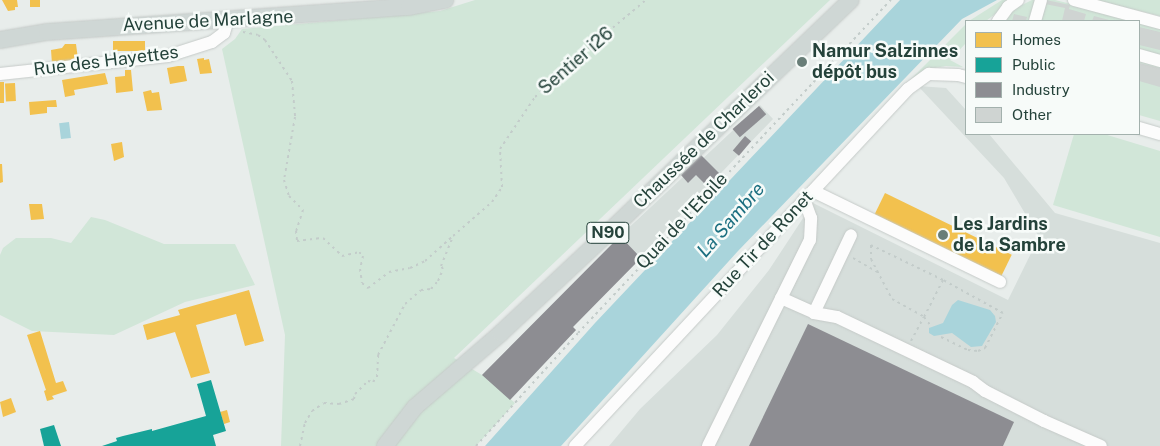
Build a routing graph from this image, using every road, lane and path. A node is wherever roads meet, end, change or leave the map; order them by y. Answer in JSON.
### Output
{"nodes":[{"id":1,"x":446,"y":0,"type":"edge"},
{"id":2,"x":646,"y":0,"type":"edge"},
{"id":3,"x":851,"y":0,"type":"edge"},
{"id":4,"x":889,"y":0,"type":"edge"},
{"id":5,"x":1018,"y":0,"type":"edge"},
{"id":6,"x":1041,"y":0,"type":"edge"},
{"id":7,"x":1074,"y":0,"type":"edge"},
{"id":8,"x":999,"y":20,"type":"edge"},
{"id":9,"x":1035,"y":20,"type":"edge"},
{"id":10,"x":1160,"y":23,"type":"edge"},
{"id":11,"x":227,"y":24,"type":"junction"},
{"id":12,"x":0,"y":40,"type":"edge"},
{"id":13,"x":1140,"y":55,"type":"edge"},
{"id":14,"x":1160,"y":61,"type":"edge"},
{"id":15,"x":0,"y":74,"type":"edge"},
{"id":16,"x":965,"y":77,"type":"edge"},
{"id":17,"x":1140,"y":128,"type":"edge"},
{"id":18,"x":1160,"y":134,"type":"edge"},
{"id":19,"x":809,"y":195,"type":"junction"},
{"id":20,"x":851,"y":235,"type":"dead end"},
{"id":21,"x":453,"y":236,"type":"junction"},
{"id":22,"x":843,"y":252,"type":"junction"},
{"id":23,"x":878,"y":273,"type":"junction"},
{"id":24,"x":943,"y":280,"type":"junction"},
{"id":25,"x":1000,"y":282,"type":"dead end"},
{"id":26,"x":781,"y":298,"type":"junction"},
{"id":27,"x":814,"y":313,"type":"junction"},
{"id":28,"x":924,"y":317,"type":"junction"},
{"id":29,"x":931,"y":326,"type":"dead end"},
{"id":30,"x":941,"y":337,"type":"dead end"},
{"id":31,"x":906,"y":350,"type":"junction"},
{"id":32,"x":1073,"y":434,"type":"junction"},
{"id":33,"x":300,"y":446,"type":"edge"},
{"id":34,"x":385,"y":446,"type":"edge"},
{"id":35,"x":476,"y":446,"type":"edge"},
{"id":36,"x":575,"y":446,"type":"edge"},
{"id":37,"x":708,"y":446,"type":"edge"},
{"id":38,"x":1068,"y":446,"type":"edge"},
{"id":39,"x":1101,"y":446,"type":"edge"}],
"edges":[{"from":1,"to":11,"type":"main road","name":"Avenue de Marlagne"},
{"from":2,"to":21,"type":"path","name":"Sentier i26"},
{"from":3,"to":34,"type":"main road","name":"Chaussée de Charleroi","number":"N90"},
{"from":4,"to":35,"type":"path","name":"Quai de l'Etoile"},
{"from":5,"to":8,"type":"street"},
{"from":6,"to":9,"type":"street"},
{"from":7,"to":10,"type":"street"},
{"from":11,"to":12,"type":"main road","name":"Avenue de Marlagne"},
{"from":11,"to":15,"type":"street","name":"Rue des Hayettes"},
{"from":11,"to":21,"type":"path"},
{"from":13,"to":14,"type":"street"},
{"from":16,"to":19,"type":"street","name":"Rue Tir de Ronet"},
{"from":17,"to":18,"type":"street"},
{"from":19,"to":25,"type":"street"},
{"from":19,"to":26,"type":"street"},
{"from":19,"to":36,"type":"street","name":"Rue Tir de Ronet"},
{"from":20,"to":22,"type":"street"},
{"from":21,"to":33,"type":"path","name":"Sentier i26"},
{"from":22,"to":23,"type":"path"},
{"from":22,"to":27,"type":"street"},
{"from":23,"to":24,"type":"path"},
{"from":23,"to":28,"type":"path"},
{"from":24,"to":28,"type":"path"},
{"from":24,"to":30,"type":"path"},
{"from":26,"to":27,"type":"street"},
{"from":26,"to":37,"type":"street"},
{"from":27,"to":31,"type":"street"},
{"from":28,"to":29,"type":"path"},
{"from":28,"to":31,"type":"path"},
{"from":31,"to":32,"type":"street"},
{"from":32,"to":38,"type":"street"},
{"from":32,"to":39,"type":"street"}]}
